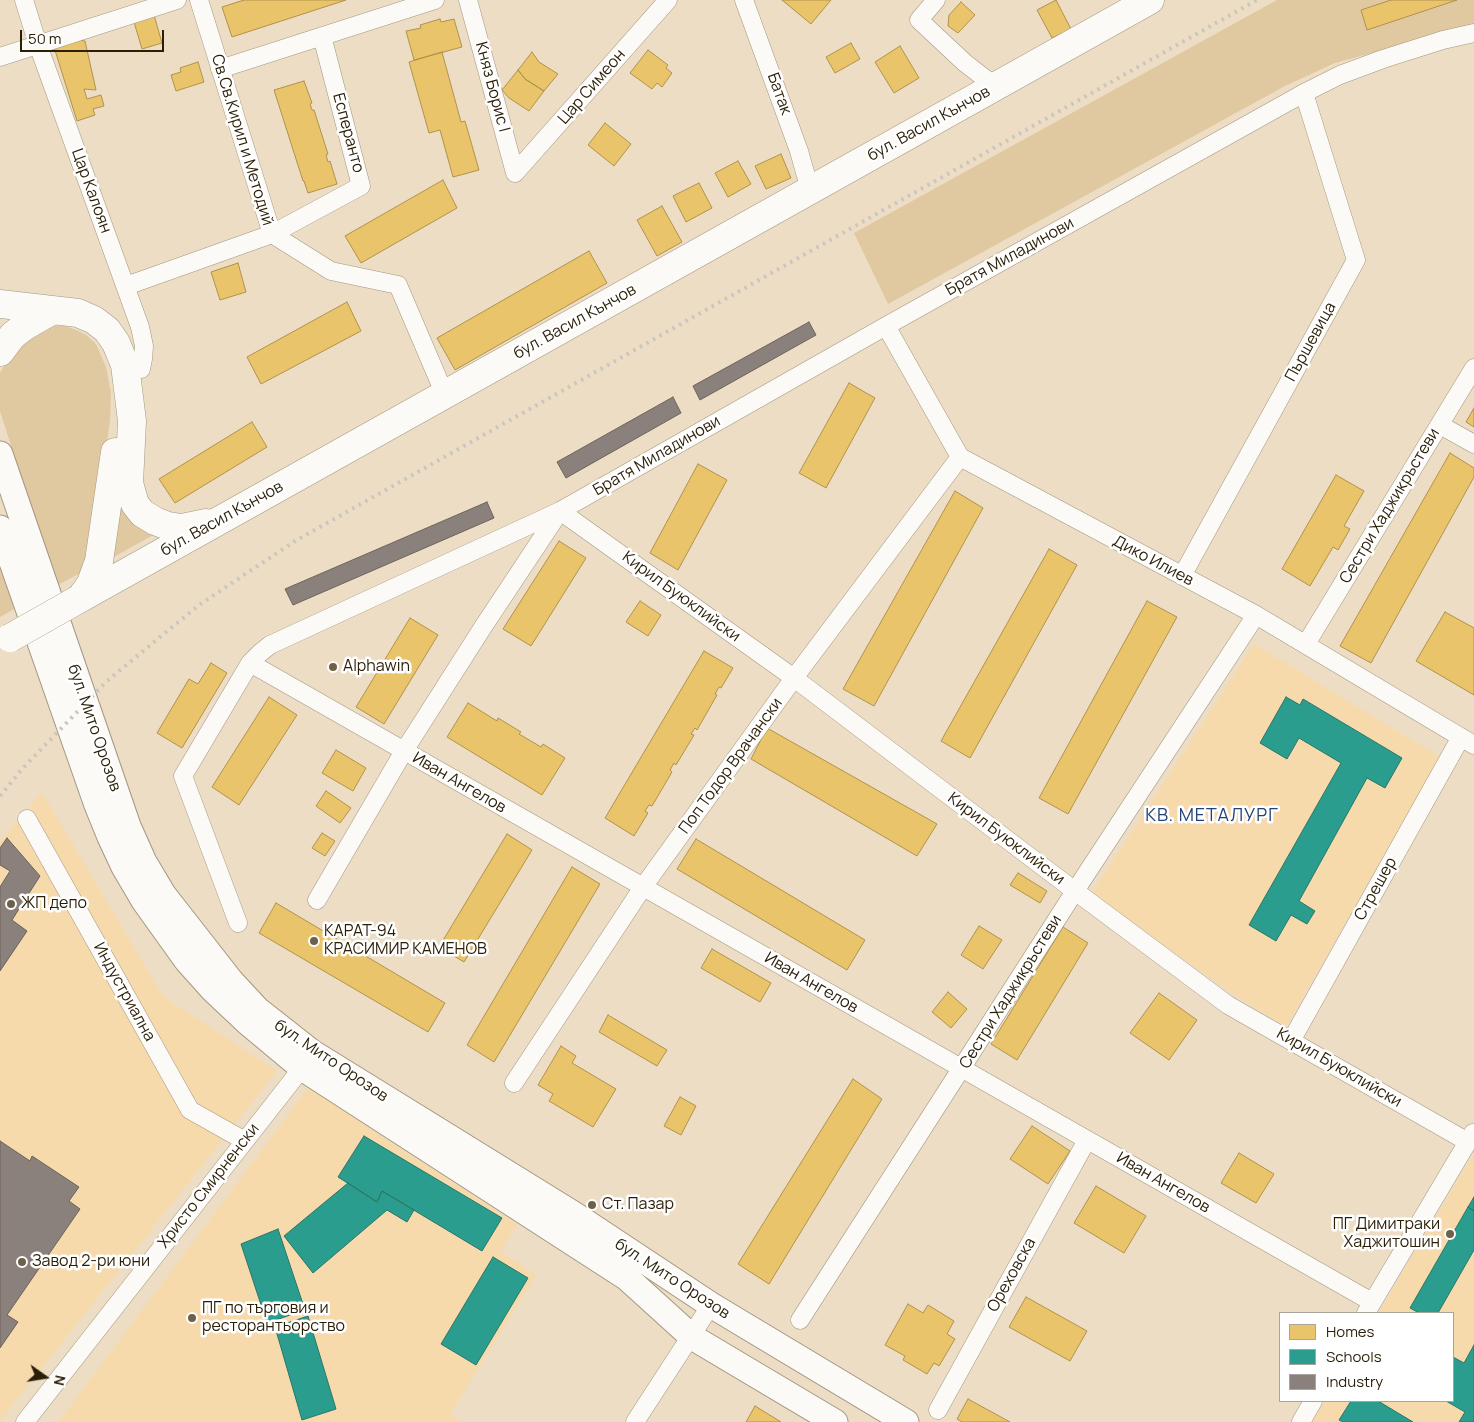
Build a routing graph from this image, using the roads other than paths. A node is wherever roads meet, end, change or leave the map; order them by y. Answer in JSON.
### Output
{"nodes":[{"id":1,"x":24,"y":0,"type":"edge"},
{"id":2,"x":177,"y":0,"type":"edge"},
{"id":3,"x":199,"y":0,"type":"edge"},
{"id":4,"x":435,"y":0,"type":"edge"},
{"id":5,"x":468,"y":0,"type":"edge"},
{"id":6,"x":668,"y":0,"type":"edge"},
{"id":7,"x":744,"y":0,"type":"edge"},
{"id":8,"x":936,"y":0,"type":"edge"},
{"id":9,"x":1150,"y":0,"type":"edge"},
{"id":10,"x":1474,"y":33,"type":"edge"},
{"id":11,"x":322,"y":36,"type":"junction"},
{"id":12,"x":38,"y":45,"type":"junction"},
{"id":13,"x":0,"y":56,"type":"edge"},
{"id":14,"x":220,"y":69,"type":"junction"},
{"id":15,"x":996,"y":87,"type":"junction"},
{"id":16,"x":1304,"y":93,"type":"junction"},
{"id":17,"x":515,"y":174,"type":"joint"},
{"id":18,"x":810,"y":190,"type":"junction"},
{"id":19,"x":272,"y":234,"type":"junction"},
{"id":20,"x":126,"y":286,"type":"junction"},
{"id":21,"x":0,"y":304,"type":"edge"},
{"id":22,"x":53,"y":310,"type":"junction"},
{"id":23,"x":886,"y":326,"type":"junction"},
{"id":24,"x":0,"y":352,"type":"edge"},
{"id":25,"x":1474,"y":368,"type":"edge"},
{"id":26,"x":127,"y":377,"type":"junction"},
{"id":27,"x":445,"y":394,"type":"junction"},
{"id":28,"x":1440,"y":425,"type":"junction"},
{"id":29,"x":1474,"y":444,"type":"edge"},
{"id":30,"x":0,"y":454,"type":"edge"},
{"id":31,"x":960,"y":457,"type":"junction"},
{"id":32,"x":560,"y":511,"type":"junction"},
{"id":33,"x":220,"y":520,"type":"junction"},
{"id":34,"x":0,"y":528,"type":"edge"},
{"id":35,"x":1182,"y":576,"type":"junction"},
{"id":36,"x":79,"y":599,"type":"junction"},
{"id":37,"x":1256,"y":614,"type":"junction"},
{"id":38,"x":5,"y":641,"type":"edge"},
{"id":39,"x":1306,"y":644,"type":"junction"},
{"id":40,"x":250,"y":663,"type":"junction"},
{"id":41,"x":794,"y":678,"type":"junction"},
{"id":42,"x":1467,"y":741,"type":"edge"},
{"id":43,"x":404,"y":751,"type":"junction"},
{"id":44,"x":27,"y":819,"type":"dead end"},
{"id":45,"x":643,"y":887,"type":"junction"},
{"id":46,"x":1075,"y":891,"type":"junction"},
{"id":47,"x":318,"y":900,"type":"dead end"},
{"id":48,"x":238,"y":922,"type":"dead end"},
{"id":49,"x":1291,"y":1041,"type":"junction"},
{"id":50,"x":302,"y":1068,"type":"junction"},
{"id":51,"x":962,"y":1069,"type":"junction"},
{"id":52,"x":514,"y":1083,"type":"dead end"},
{"id":53,"x":1471,"y":1136,"type":"edge"},
{"id":54,"x":1087,"y":1140,"type":"junction"},
{"id":55,"x":245,"y":1141,"type":"junction"},
{"id":56,"x":711,"y":1305,"type":"junction"},
{"id":57,"x":1369,"y":1308,"type":"edge"},
{"id":58,"x":800,"y":1320,"type":"dead end"},
{"id":59,"x":692,"y":1337,"type":"junction"},
{"id":60,"x":1312,"y":1402,"type":"edge"},
{"id":61,"x":938,"y":1410,"type":"dead end"},
{"id":62,"x":25,"y":1422,"type":"edge"},
{"id":63,"x":635,"y":1422,"type":"edge"},
{"id":64,"x":835,"y":1422,"type":"edge"},
{"id":65,"x":906,"y":1422,"type":"edge"},
{"id":66,"x":1300,"y":1422,"type":"edge"}],
"edges":[{"from":1,"to":12,"type":"street","name":"Цар Калоян"},
{"from":2,"to":12,"type":"street"},
{"from":3,"to":14,"type":"street","name":"Св.Св.Кирил и Методий"},
{"from":4,"to":11,"type":"street"},
{"from":5,"to":17,"type":"street","name":"Княз Борис I"},
{"from":6,"to":17,"type":"street","name":"Цар Симеон"},
{"from":7,"to":18,"type":"street","name":"Батак"},
{"from":8,"to":15,"type":"street"},
{"from":9,"to":15,"type":"main road","name":"бул. Васил Кънчов"},
{"from":10,"to":16,"type":"street","name":"Братя Миладинови"},
{"from":11,"to":14,"type":"street"},
{"from":11,"to":19,"type":"street","name":"Есперанто"},
{"from":12,"to":13,"type":"street"},
{"from":12,"to":20,"type":"street","name":"Цар Калоян"},
{"from":14,"to":19,"type":"street","name":"Св.Св.Кирил и Методий"},
{"from":15,"to":18,"type":"main road","name":"бул. Васил Кънчов"},
{"from":16,"to":23,"type":"street","name":"Братя Миладинови"},
{"from":16,"to":35,"type":"street","name":"Пършевица"},
{"from":18,"to":27,"type":"main road","name":"бул. Васил Кънчов"},
{"from":19,"to":20,"type":"street","name":"Есперанто"},
{"from":19,"to":27,"type":"street","name":"Св.Св.Кирил и Методий"},
{"from":20,"to":26,"type":"street","name":"Цар Калоян"},
{"from":21,"to":22,"type":"main road"},
{"from":22,"to":24,"type":"main road"},
{"from":22,"to":26,"type":"main road"},
{"from":23,"to":31,"type":"street"},
{"from":23,"to":32,"type":"street","name":"Братя Миладинови"},
{"from":25,"to":28,"type":"street","name":"Сестри Хаджикръстеви"},
{"from":26,"to":33,"type":"main road"},
{"from":26,"to":36,"type":"main road"},
{"from":27,"to":33,"type":"main road","name":"бул. Васил Кънчов"},
{"from":28,"to":29,"type":"street"},
{"from":28,"to":39,"type":"street","name":"Сестри Хаджикръстеви"},
{"from":30,"to":56,"type":"main road","name":"бул. Мито Орозов"},
{"from":31,"to":35,"type":"street","name":"Дико Илиев"},
{"from":31,"to":41,"type":"street","name":"Поп Тодор Врачански"},
{"from":32,"to":40,"type":"street","name":"Братя Миладинови"},
{"from":32,"to":41,"type":"street","name":"Кирил Буюклийски"},
{"from":32,"to":43,"type":"street","name":"Братя Миладинови"},
{"from":33,"to":36,"type":"main road","name":"бул. Васил Кънчов"},
{"from":34,"to":50,"type":"main road","name":"бул. Мито Орозов"},
{"from":35,"to":37,"type":"street","name":"Дико Илиев"},
{"from":36,"to":38,"type":"main road","name":"бул. Васил Кънчов","bridge":true},
{"from":37,"to":39,"type":"street","name":"Дико Илиев"},
{"from":37,"to":46,"type":"street","name":"Сестри Хаджикръстеви"},
{"from":39,"to":42,"type":"street","name":"Дико Илиев"},
{"from":40,"to":43,"type":"street","name":"Иван Ангелов"},
{"from":40,"to":48,"type":"street","name":"Братя Миладинови"},
{"from":41,"to":45,"type":"street","name":"Поп Тодор Врачански"},
{"from":41,"to":46,"type":"street","name":"Кирил Буюклийски"},
{"from":42,"to":49,"type":"street","name":"Стрешер"},
{"from":43,"to":45,"type":"street","name":"Иван Ангелов"},
{"from":43,"to":47,"type":"street","name":"Братя Миладинови"},
{"from":44,"to":55,"type":"street","name":"Индустриална"},
{"from":45,"to":51,"type":"street","name":"Иван Ангелов"},
{"from":45,"to":52,"type":"street","name":"Поп Тодор Врачански"},
{"from":46,"to":49,"type":"street","name":"Кирил Буюклийски"},
{"from":46,"to":51,"type":"street","name":"Сестри Хаджикръстеви"},
{"from":49,"to":53,"type":"street","name":"Кирил Буюклийски"},
{"from":50,"to":55,"type":"street","name":"Христо Смирненски"},
{"from":50,"to":59,"type":"main road","name":"бул. Мито Орозов"},
{"from":51,"to":54,"type":"street","name":"Иван Ангелов"},
{"from":51,"to":58,"type":"street","name":"Сестри Хаджикръстеви"},
{"from":53,"to":57,"type":"street"},
{"from":54,"to":57,"type":"street","name":"Иван Ангелов"},
{"from":54,"to":61,"type":"street","name":"Ореховска"},
{"from":55,"to":62,"type":"street","name":"Христо Смирненски"},
{"from":56,"to":59,"type":"street"},
{"from":56,"to":65,"type":"main road","name":"бул. Мито Орозов"},
{"from":59,"to":63,"type":"street"},
{"from":59,"to":64,"type":"main road","name":"бул. Мито Орозов"},
{"from":60,"to":66,"type":"street"}]}
